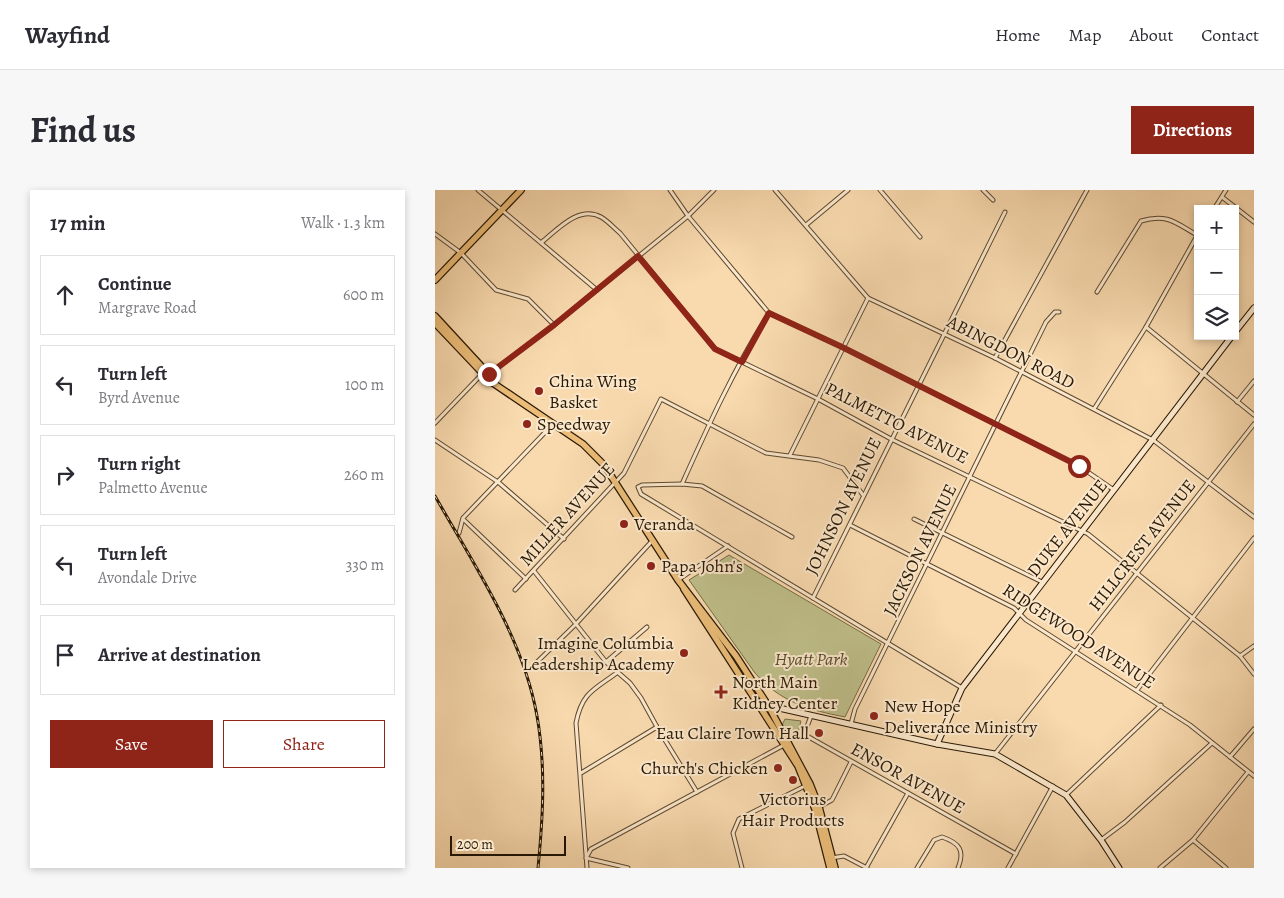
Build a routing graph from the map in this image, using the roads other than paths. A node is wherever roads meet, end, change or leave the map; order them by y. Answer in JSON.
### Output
{"nodes":[{"id":1,"x":478,"y":190,"type":"edge"},
{"id":2,"x":521,"y":190,"type":"edge"},
{"id":3,"x":670,"y":190,"type":"edge"},
{"id":4,"x":714,"y":190,"type":"edge"},
{"id":5,"x":775,"y":190,"type":"edge"},
{"id":6,"x":848,"y":190,"type":"edge"},
{"id":7,"x":880,"y":190,"type":"edge"},
{"id":8,"x":983,"y":190,"type":"edge"},
{"id":9,"x":1087,"y":190,"type":"edge"},
{"id":10,"x":1226,"y":190,"type":"edge"},
{"id":11,"x":1222,"y":197,"type":"junction"},
{"id":12,"x":993,"y":200,"type":"dead end"},
{"id":13,"x":1217,"y":205,"type":"edge"},
{"id":14,"x":502,"y":209,"type":"junction"},
{"id":15,"x":1005,"y":212,"type":"dead end"},
{"id":16,"x":688,"y":216,"type":"junction"},
{"id":17,"x":1254,"y":222,"type":"edge"},
{"id":18,"x":806,"y":226,"type":"junction"},
{"id":19,"x":1194,"y":233,"type":"edge"},
{"id":20,"x":435,"y":234,"type":"edge"},
{"id":21,"x":920,"y":237,"type":"dead end"},
{"id":22,"x":1194,"y":240,"type":"edge"},
{"id":23,"x":542,"y":242,"type":"junction"},
{"id":24,"x":461,"y":253,"type":"junction"},
{"id":25,"x":638,"y":256,"type":"junction"},
{"id":26,"x":435,"y":280,"type":"edge"},
{"id":27,"x":597,"y":290,"type":"junction"},
{"id":28,"x":1097,"y":292,"type":"dead end"},
{"id":29,"x":868,"y":298,"type":"junction"},
{"id":30,"x":1254,"y":308,"type":"edge"},
{"id":31,"x":1059,"y":312,"type":"dead end"},
{"id":32,"x":769,"y":313,"type":"junction"},
{"id":33,"x":435,"y":316,"type":"edge"},
{"id":34,"x":435,"y":323,"type":"edge"},
{"id":35,"x":554,"y":325,"type":"junction"},
{"id":36,"x":1145,"y":326,"type":"junction"},
{"id":37,"x":1239,"y":327,"type":"edge"},
{"id":38,"x":945,"y":334,"type":"junction"},
{"id":39,"x":1229,"y":340,"type":"edge"},
{"id":40,"x":842,"y":347,"type":"junction"},
{"id":41,"x":995,"y":358,"type":"junction"},
{"id":42,"x":742,"y":362,"type":"junction"},
{"id":43,"x":1023,"y":372,"type":"junction"},
{"id":44,"x":485,"y":374,"type":"junction"},
{"id":45,"x":1203,"y":375,"type":"junction"},
{"id":46,"x":1254,"y":381,"type":"edge"},
{"id":47,"x":919,"y":385,"type":"junction"},
{"id":48,"x":818,"y":399,"type":"junction"},
{"id":49,"x":1237,"y":402,"type":"junction"},
{"id":50,"x":1094,"y":409,"type":"junction"},
{"id":51,"x":1254,"y":415,"type":"edge"},
{"id":52,"x":435,"y":423,"type":"edge"},
{"id":53,"x":554,"y":424,"type":"junction"},
{"id":54,"x":709,"y":424,"type":"junction"},
{"id":55,"x":1254,"y":424,"type":"edge"},
{"id":56,"x":998,"y":425,"type":"junction"},
{"id":57,"x":891,"y":439,"type":"junction"},
{"id":58,"x":435,"y":440,"type":"edge"},
{"id":59,"x":1153,"y":440,"type":"junction"},
{"id":60,"x":790,"y":455,"type":"junction"},
{"id":61,"x":971,"y":476,"type":"junction"},
{"id":62,"x":498,"y":482,"type":"junction"},
{"id":63,"x":1209,"y":482,"type":"junction"},
{"id":64,"x":615,"y":484,"type":"junction"},
{"id":65,"x":682,"y":484,"type":"junction"},
{"id":66,"x":1114,"y":490,"type":"junction"},
{"id":67,"x":863,"y":495,"type":"junction"},
{"id":68,"x":1254,"y":517,"type":"edge"},
{"id":69,"x":463,"y":518,"type":"junction"},
{"id":70,"x":913,"y":519,"type":"dead end"},
{"id":71,"x":850,"y":525,"type":"junction"},
{"id":72,"x":1081,"y":532,"type":"junction"},
{"id":73,"x":459,"y":533,"type":"dead end"},
{"id":74,"x":942,"y":533,"type":"junction"},
{"id":75,"x":792,"y":537,"type":"dead end"},
{"id":76,"x":1254,"y":538,"type":"edge"},
{"id":77,"x":564,"y":539,"type":"junction"},
{"id":78,"x":653,"y":540,"type":"junction"},
{"id":79,"x":728,"y":546,"type":"junction"},
{"id":80,"x":927,"y":564,"type":"junction"},
{"id":81,"x":534,"y":571,"type":"junction"},
{"id":82,"x":1137,"y":573,"type":"junction"},
{"id":83,"x":526,"y":579,"type":"junction"},
{"id":84,"x":680,"y":582,"type":"junction"},
{"id":85,"x":1042,"y":582,"type":"junction"},
{"id":86,"x":515,"y":590,"type":"dead end"},
{"id":87,"x":813,"y":598,"type":"junction"},
{"id":88,"x":1019,"y":612,"type":"junction"},
{"id":89,"x":1192,"y":618,"type":"junction"},
{"id":90,"x":575,"y":625,"type":"junction"},
{"id":91,"x":647,"y":627,"type":"dead end"},
{"id":92,"x":889,"y":645,"type":"junction"},
{"id":93,"x":1254,"y":646,"type":"edge"},
{"id":94,"x":1076,"y":651,"type":"junction"},
{"id":95,"x":1240,"y":656,"type":"junction"},
{"id":96,"x":537,"y":662,"type":"dead end"},
{"id":97,"x":606,"y":662,"type":"junction"},
{"id":98,"x":617,"y":672,"type":"junction"},
{"id":99,"x":1254,"y":674,"type":"edge"},
{"id":100,"x":963,"y":688,"type":"junction"},
{"id":101,"x":1137,"y":690,"type":"junction"},
{"id":102,"x":1161,"y":705,"type":"junction"},
{"id":103,"x":769,"y":707,"type":"junction"},
{"id":104,"x":762,"y":709,"type":"junction"},
{"id":105,"x":811,"y":715,"type":"junction"},
{"id":106,"x":851,"y":724,"type":"junction"},
{"id":107,"x":657,"y":727,"type":"junction"},
{"id":108,"x":1254,"y":729,"type":"edge"},
{"id":109,"x":1212,"y":743,"type":"junction"},
{"id":110,"x":787,"y":744,"type":"junction"},
{"id":111,"x":937,"y":744,"type":"junction"},
{"id":112,"x":995,"y":754,"type":"junction"},
{"id":113,"x":1230,"y":757,"type":"junction"},
{"id":114,"x":851,"y":762,"type":"junction"},
{"id":115,"x":1248,"y":772,"type":"junction"},
{"id":116,"x":581,"y":773,"type":"junction"},
{"id":117,"x":1254,"y":776,"type":"edge"},
{"id":118,"x":808,"y":784,"type":"junction"},
{"id":119,"x":1053,"y":786,"type":"junction"},
{"id":120,"x":697,"y":792,"type":"junction"},
{"id":121,"x":908,"y":793,"type":"junction"},
{"id":122,"x":1065,"y":795,"type":"junction"},
{"id":123,"x":817,"y":808,"type":"junction"},
{"id":124,"x":1101,"y":840,"type":"junction"},
{"id":125,"x":1193,"y":840,"type":"junction"},
{"id":126,"x":1016,"y":854,"type":"junction"},
{"id":127,"x":586,"y":858,"type":"junction"},
{"id":128,"x":831,"y":858,"type":"junction"},
{"id":129,"x":587,"y":868,"type":"edge"},
{"id":130,"x":628,"y":868,"type":"edge"},
{"id":131,"x":742,"y":868,"type":"edge"},
{"id":132,"x":830,"y":868,"type":"edge"},
{"id":133,"x":835,"y":868,"type":"edge"},
{"id":134,"x":867,"y":868,"type":"edge"},
{"id":135,"x":917,"y":868,"type":"edge"},
{"id":136,"x":957,"y":868,"type":"edge"},
{"id":137,"x":1008,"y":868,"type":"edge"},
{"id":138,"x":1119,"y":868,"type":"edge"},
{"id":139,"x":1160,"y":868,"type":"edge"},
{"id":140,"x":1226,"y":868,"type":"edge"}],
"edges":[{"from":1,"to":14,"type":"street"},
{"from":2,"to":14,"type":"main road"},
{"from":3,"to":16,"type":"street"},
{"from":4,"to":16,"type":"street"},
{"from":5,"to":18,"type":"street","name":"ABINGDON ROAD"},
{"from":6,"to":18,"type":"street"},
{"from":7,"to":21,"type":"street"},
{"from":8,"to":12,"type":"street"},
{"from":9,"to":41,"type":"street"},
{"from":10,"to":11,"type":"street"},
{"from":11,"to":13,"type":"street"},
{"from":11,"to":17,"type":"street"},
{"from":14,"to":23,"type":"street"},
{"from":14,"to":24,"type":"main road"},
{"from":15,"to":38,"type":"street","name":"JOHNSON AVENUE"},
{"from":16,"to":25,"type":"street"},
{"from":16,"to":32,"type":"street"},
{"from":18,"to":29,"type":"street","name":"ABINGDON ROAD"},
{"from":19,"to":28,"type":"street"},
{"from":20,"to":24,"type":"street"},
{"from":22,"to":36,"type":"street"},
{"from":23,"to":25,"type":"street","name":"PALMETTO AVENUE"},
{"from":23,"to":27,"type":"street"},
{"from":24,"to":26,"type":"main road"},
{"from":24,"to":35,"type":"street"},
{"from":25,"to":27,"type":"street"},
{"from":25,"to":42,"type":"street","name":"PALMETTO AVENUE"},
{"from":27,"to":35,"type":"street"},
{"from":29,"to":38,"type":"street","name":"ABINGDON ROAD"},
{"from":29,"to":40,"type":"street"},
{"from":30,"to":37,"type":"street"},
{"from":31,"to":43,"type":"street","name":"JACKSON AVENUE"},
{"from":32,"to":40,"type":"street"},
{"from":32,"to":42,"type":"street"},
{"from":33,"to":44,"type":"main road"},
{"from":34,"to":44,"type":"main road"},
{"from":35,"to":44,"type":"street"},
{"from":36,"to":45,"type":"street"},
{"from":36,"to":50,"type":"street"},
{"from":38,"to":41,"type":"street","name":"ABINGDON ROAD"},
{"from":38,"to":47,"type":"street","name":"JOHNSON AVENUE"},
{"from":39,"to":45,"type":"street","name":"DUKE AVENUE"},
{"from":40,"to":47,"type":"street"},
{"from":40,"to":48,"type":"street"},
{"from":41,"to":43,"type":"street","name":"ABINGDON ROAD"},
{"from":42,"to":48,"type":"street","name":"PALMETTO AVENUE"},
{"from":42,"to":54,"type":"street"},
{"from":43,"to":50,"type":"street","name":"ABINGDON ROAD"},
{"from":43,"to":56,"type":"street","name":"JACKSON AVENUE"},
{"from":44,"to":52,"type":"street"},
{"from":44,"to":53,"type":"main road"},
{"from":45,"to":49,"type":"street"},
{"from":45,"to":59,"type":"street","name":"DUKE AVENUE"},
{"from":46,"to":49,"type":"street"},
{"from":47,"to":56,"type":"street"},
{"from":47,"to":57,"type":"street","name":"JOHNSON AVENUE"},
{"from":48,"to":57,"type":"street","name":"PALMETTO AVENUE"},
{"from":48,"to":60,"type":"street"},
{"from":49,"to":51,"type":"street"},
{"from":50,"to":59,"type":"street","name":"ABINGDON ROAD"},
{"from":53,"to":62,"type":"street"},
{"from":53,"to":64,"type":"main road"},
{"from":54,"to":60,"type":"street"},
{"from":54,"to":64,"type":"street","name":"MILLER AVENUE"},
{"from":54,"to":65,"type":"street"},
{"from":55,"to":63,"type":"street","name":"HILLCREST AVENUE"},
{"from":56,"to":61,"type":"street","name":"JACKSON AVENUE"},
{"from":56,"to":66,"type":"street"},
{"from":57,"to":61,"type":"street","name":"PALMETTO AVENUE"},
{"from":57,"to":67,"type":"street","name":"JOHNSON AVENUE"},
{"from":58,"to":62,"type":"street"},
{"from":59,"to":63,"type":"street","name":"ABINGDON ROAD"},
{"from":59,"to":66,"type":"street","name":"DUKE AVENUE"},
{"from":60,"to":67,"type":"street"},
{"from":61,"to":72,"type":"street","name":"PALMETTO AVENUE"},
{"from":61,"to":74,"type":"street","name":"JACKSON AVENUE"},
{"from":62,"to":69,"type":"street"},
{"from":62,"to":77,"type":"street"},
{"from":63,"to":68,"type":"street","name":"ABINGDON ROAD"},
{"from":63,"to":82,"type":"street","name":"HILLCREST AVENUE"},
{"from":64,"to":77,"type":"street","name":"MILLER AVENUE"},
{"from":64,"to":78,"type":"main road"},
{"from":65,"to":75,"type":"street"},
{"from":65,"to":79,"type":"street"},
{"from":66,"to":72,"type":"street","name":"DUKE AVENUE"},
{"from":67,"to":71,"type":"street","name":"JOHNSON AVENUE"},
{"from":69,"to":73,"type":"street"},
{"from":69,"to":83,"type":"street"},
{"from":70,"to":74,"type":"street"},
{"from":71,"to":80,"type":"street","name":"RIDGEWOOD AVENUE"},
{"from":71,"to":87,"type":"street","name":"JOHNSON AVENUE"},
{"from":72,"to":82,"type":"street","name":"PALMETTO AVENUE"},
{"from":72,"to":85,"type":"street","name":"DUKE AVENUE"},
{"from":74,"to":80,"type":"street","name":"JACKSON AVENUE"},
{"from":74,"to":85,"type":"street"},
{"from":76,"to":89,"type":"street"},
{"from":77,"to":81,"type":"street","name":"MILLER AVENUE"},
{"from":78,"to":84,"type":"main road"},
{"from":78,"to":90,"type":"street"},
{"from":79,"to":84,"type":"street"},
{"from":79,"to":87,"type":"street"},
{"from":80,"to":88,"type":"street","name":"RIDGEWOOD AVENUE"},
{"from":80,"to":92,"type":"street","name":"JACKSON AVENUE"},
{"from":81,"to":83,"type":"street","name":"MILLER AVENUE"},
{"from":81,"to":90,"type":"street"},
{"from":82,"to":89,"type":"street","name":"PALMETTO AVENUE"},
{"from":82,"to":94,"type":"street","name":"HILLCREST AVENUE"},
{"from":83,"to":86,"type":"street","name":"MILLER AVENUE"},
{"from":84,"to":103,"type":"main road"},
{"from":84,"to":104,"type":"main road"},
{"from":85,"to":88,"type":"street","name":"DUKE AVENUE"},
{"from":87,"to":92,"type":"street"},
{"from":88,"to":94,"type":"street","name":"RIDGEWOOD AVENUE"},
{"from":88,"to":100,"type":"street","name":"DUKE AVENUE"},
{"from":89,"to":95,"type":"street","name":"PALMETTO AVENUE"},
{"from":89,"to":101,"type":"street"},
{"from":90,"to":96,"type":"street"},
{"from":90,"to":97,"type":"street"},
{"from":91,"to":97,"type":"street"},
{"from":92,"to":100,"type":"street"},
{"from":92,"to":106,"type":"street","name":"JACKSON AVENUE"},
{"from":93,"to":95,"type":"street"},
{"from":94,"to":101,"type":"street","name":"RIDGEWOOD AVENUE"},
{"from":94,"to":112,"type":"street","name":"HILLCREST AVENUE"},
{"from":95,"to":99,"type":"street","name":"PALMETTO AVENUE"},
{"from":97,"to":98,"type":"street"},
{"from":98,"to":107,"type":"street"},
{"from":98,"to":116,"type":"street"},
{"from":100,"to":111,"type":"street","name":"DUKE AVENUE"},
{"from":101,"to":102,"type":"street","name":"RIDGEWOOD AVENUE"},
{"from":102,"to":109,"type":"street","name":"RIDGEWOOD AVENUE"},
{"from":102,"to":122,"type":"street"},
{"from":103,"to":104,"type":"street"},
{"from":103,"to":105,"type":"street"},
{"from":103,"to":110,"type":"main road"},
{"from":104,"to":110,"type":"main road"},
{"from":105,"to":106,"type":"street"},
{"from":105,"to":114,"type":"street","name":"ENSOR AVENUE"},
{"from":106,"to":111,"type":"street"},
{"from":107,"to":116,"type":"street"},
{"from":107,"to":120,"type":"street"},
{"from":108,"to":113,"type":"street"},
{"from":109,"to":113,"type":"street","name":"RIDGEWOOD AVENUE"},
{"from":109,"to":124,"type":"street"},
{"from":110,"to":118,"type":"main road"},
{"from":110,"to":120,"type":"street"},
{"from":111,"to":112,"type":"street"},
{"from":112,"to":119,"type":"street"},
{"from":113,"to":115,"type":"street","name":"RIDGEWOOD AVENUE"},
{"from":114,"to":121,"type":"street","name":"ENSOR AVENUE"},
{"from":114,"to":123,"type":"street"},
{"from":115,"to":117,"type":"street","name":"RIDGEWOOD AVENUE"},
{"from":115,"to":125,"type":"street"},
{"from":116,"to":127,"type":"street"},
{"from":118,"to":123,"type":"main road"},
{"from":118,"to":131,"type":"street"},
{"from":119,"to":122,"type":"street"},
{"from":119,"to":126,"type":"street"},
{"from":120,"to":127,"type":"street"},
{"from":121,"to":126,"type":"street","name":"ENSOR AVENUE"},
{"from":121,"to":134,"type":"street"},
{"from":122,"to":124,"type":"street"},
{"from":123,"to":128,"type":"main road"},
{"from":124,"to":138,"type":"street"},
{"from":125,"to":139,"type":"street"},
{"from":125,"to":140,"type":"street"},
{"from":126,"to":137,"type":"street"},
{"from":127,"to":129,"type":"street"},
{"from":127,"to":130,"type":"street"},
{"from":128,"to":132,"type":"main road"},
{"from":128,"to":133,"type":"main road"},
{"from":128,"to":134,"type":"street"},
{"from":135,"to":136,"type":"street"}]}
